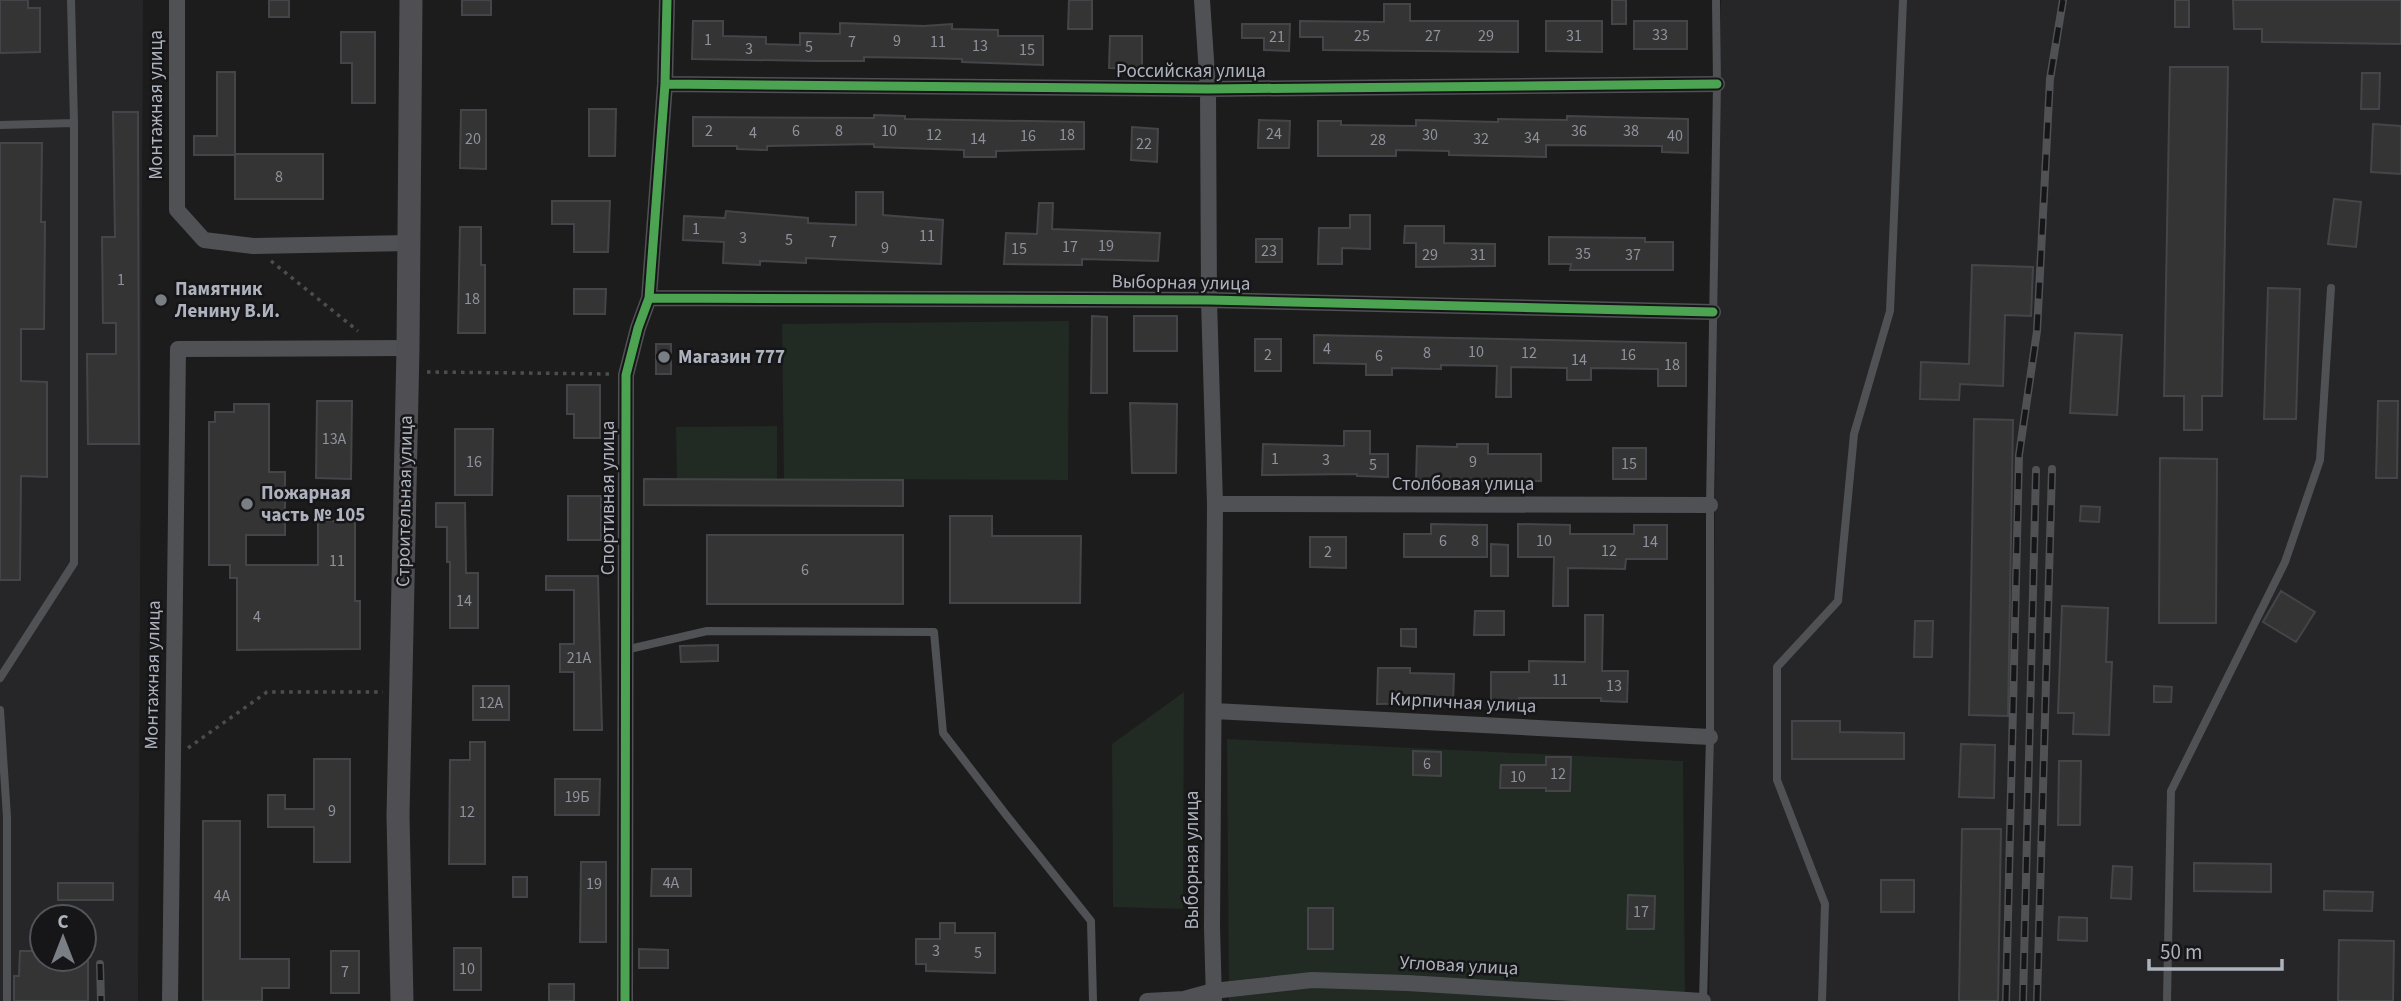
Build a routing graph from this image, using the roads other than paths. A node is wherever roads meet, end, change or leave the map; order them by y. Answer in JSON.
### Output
{"nodes":[{"id":1,"x":71,"y":0,"type":"edge"},
{"id":2,"x":177,"y":0,"type":"edge"},
{"id":3,"x":411,"y":0,"type":"edge"},
{"id":4,"x":667,"y":0,"type":"edge"},
{"id":5,"x":1202,"y":0,"type":"edge"},
{"id":6,"x":1717,"y":0,"type":"edge"},
{"id":7,"x":1903,"y":0,"type":"edge"},
{"id":8,"x":665,"y":84,"type":"junction"},
{"id":9,"x":1717,"y":84,"type":"junction"},
{"id":10,"x":1208,"y":89,"type":"junction"},
{"id":11,"x":74,"y":123,"type":"junction"},
{"id":12,"x":0,"y":125,"type":"edge"},
{"id":13,"x":409,"y":243,"type":"junction"},
{"id":14,"x":2331,"y":288,"type":"dead end"},
{"id":15,"x":649,"y":298,"type":"junction"},
{"id":16,"x":1209,"y":300,"type":"junction"},
{"id":17,"x":1713,"y":312,"type":"junction"},
{"id":18,"x":408,"y":348,"type":"junction"},
{"id":19,"x":1215,"y":504,"type":"junction"},
{"id":20,"x":1710,"y":505,"type":"junction"},
{"id":21,"x":625,"y":650,"type":"junction"},
{"id":22,"x":0,"y":678,"type":"edge"},
{"id":23,"x":0,"y":710,"type":"edge"},
{"id":24,"x":1214,"y":711,"type":"junction"},
{"id":25,"x":1710,"y":737,"type":"junction"},
{"id":26,"x":1213,"y":996,"type":"edge"},
{"id":27,"x":7,"y":1001,"type":"edge"},
{"id":28,"x":170,"y":1001,"type":"edge"},
{"id":29,"x":402,"y":1001,"type":"edge"},
{"id":30,"x":625,"y":1001,"type":"edge"},
{"id":31,"x":1093,"y":1001,"type":"edge"},
{"id":32,"x":1147,"y":1001,"type":"edge"},
{"id":33,"x":1703,"y":1001,"type":"edge"},
{"id":34,"x":1822,"y":1001,"type":"edge"},
{"id":35,"x":2167,"y":1001,"type":"edge"}],
"edges":[{"from":1,"to":11,"type":"lane"},
{"from":2,"to":13,"type":"street","name":"Монтажная улица"},
{"from":3,"to":13,"type":"street","name":"Строительная улица"},
{"from":4,"to":8,"type":"street","name":"Спортивная улица"},
{"from":5,"to":10,"type":"street","name":"Выборная улица"},
{"from":6,"to":9,"type":"lane"},
{"from":7,"to":34,"type":"lane"},
{"from":8,"to":10,"type":"street","name":"Российская улица"},
{"from":8,"to":15,"type":"street","name":"Спортивная улица"},
{"from":9,"to":10,"type":"street","name":"Российская улица"},
{"from":9,"to":17,"type":"lane"},
{"from":10,"to":16,"type":"street","name":"Выборная улица"},
{"from":11,"to":12,"type":"lane"},
{"from":11,"to":22,"type":"lane"},
{"from":13,"to":18,"type":"street","name":"Строительная улица"},
{"from":14,"to":35,"type":"lane"},
{"from":15,"to":16,"type":"street","name":"Выборная улица"},
{"from":15,"to":21,"type":"street","name":"Спортивная улица"},
{"from":16,"to":17,"type":"street","name":"Выборная улица"},
{"from":16,"to":19,"type":"street","name":"Выборная улица"},
{"from":17,"to":20,"type":"lane"},
{"from":18,"to":28,"type":"street","name":"Монтажная улица"},
{"from":18,"to":29,"type":"street","name":"Строительная улица"},
{"from":19,"to":20,"type":"street","name":"Столбовая улица"},
{"from":19,"to":24,"type":"street","name":"Выборная улица"},
{"from":20,"to":25,"type":"lane"},
{"from":21,"to":30,"type":"street","name":"Спортивная улица"},
{"from":21,"to":31,"type":"lane"},
{"from":23,"to":27,"type":"lane"},
{"from":24,"to":25,"type":"street","name":"Кирпичная улица"},
{"from":24,"to":26,"type":"street","name":"Выборная улица"},
{"from":25,"to":33,"type":"lane"},
{"from":26,"to":32,"type":"street","name":"Угловая улица"},
{"from":26,"to":33,"type":"street","name":"Угловая улица"}]}
